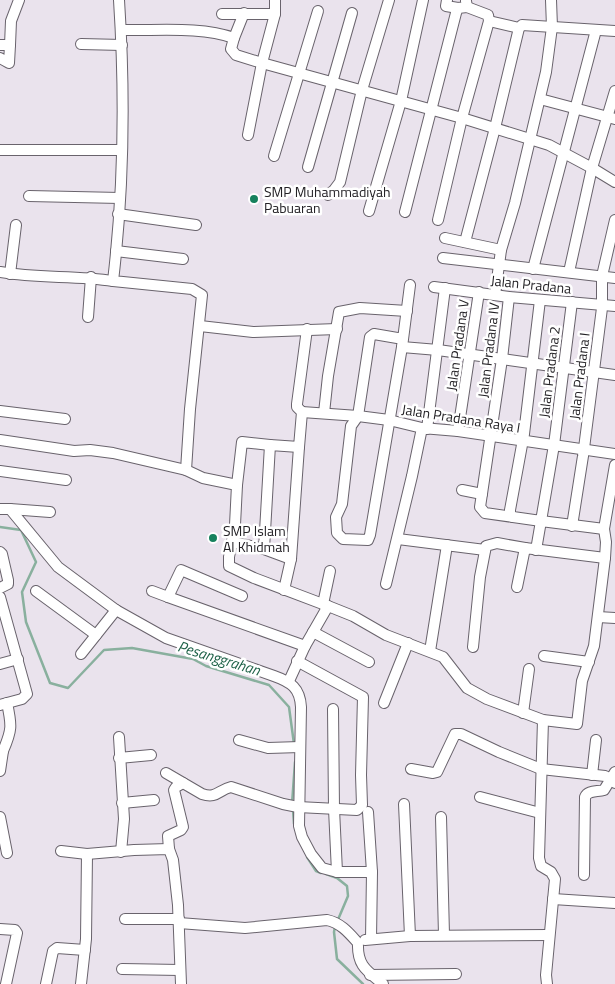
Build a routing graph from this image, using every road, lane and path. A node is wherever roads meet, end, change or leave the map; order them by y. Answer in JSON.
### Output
{"nodes":[{"id":1,"x":19,"y":0,"type":"edge"},
{"id":2,"x":119,"y":0,"type":"edge"},
{"id":3,"x":275,"y":0,"type":"edge"},
{"id":4,"x":389,"y":0,"type":"edge"},
{"id":5,"x":423,"y":0,"type":"edge"},
{"id":6,"x":447,"y":0,"type":"edge"},
{"id":7,"x":551,"y":0,"type":"edge"},
{"id":8,"x":464,"y":5,"type":"edge"},
{"id":9,"x":318,"y":11,"type":"dead end"},
{"id":10,"x":244,"y":13,"type":"junction"},
{"id":11,"x":352,"y":13,"type":"dead end"},
{"id":12,"x":222,"y":14,"type":"dead end"},
{"id":13,"x":275,"y":14,"type":"junction"},
{"id":14,"x":488,"y":21,"type":"junction"},
{"id":15,"x":552,"y":27,"type":"junction"},
{"id":16,"x":518,"y":28,"type":"junction"},
{"id":17,"x":121,"y":30,"type":"junction"},
{"id":18,"x":596,"y":30,"type":"junction"},
{"id":19,"x":615,"y":31,"type":"edge"},
{"id":20,"x":234,"y":38,"type":"junction"},
{"id":21,"x":82,"y":44,"type":"dead end"},
{"id":22,"x":5,"y":45,"type":"edge"},
{"id":23,"x":122,"y":45,"type":"junction"},
{"id":24,"x":0,"y":58,"type":"edge"},
{"id":25,"x":262,"y":64,"type":"junction"},
{"id":26,"x":299,"y":74,"type":"junction"},
{"id":27,"x":332,"y":81,"type":"junction"},
{"id":28,"x":362,"y":90,"type":"junction"},
{"id":29,"x":615,"y":91,"type":"edge"},
{"id":30,"x":540,"y":99,"type":"junction"},
{"id":31,"x":401,"y":101,"type":"junction"},
{"id":32,"x":575,"y":108,"type":"junction"},
{"id":33,"x":432,"y":109,"type":"junction"},
{"id":34,"x":462,"y":118,"type":"junction"},
{"id":35,"x":612,"y":118,"type":"edge"},
{"id":36,"x":495,"y":128,"type":"junction"},
{"id":37,"x":248,"y":135,"type":"dead end"},
{"id":38,"x":530,"y":139,"type":"junction"},
{"id":39,"x":0,"y":150,"type":"edge"},
{"id":40,"x":122,"y":150,"type":"junction"},
{"id":41,"x":563,"y":151,"type":"junction"},
{"id":42,"x":274,"y":156,"type":"dead end"},
{"id":43,"x":308,"y":167,"type":"dead end"},
{"id":44,"x":592,"y":168,"type":"junction"},
{"id":45,"x":615,"y":182,"type":"edge"},
{"id":46,"x":328,"y":195,"type":"dead end"},
{"id":47,"x":29,"y":196,"type":"dead end"},
{"id":48,"x":120,"y":198,"type":"junction"},
{"id":49,"x":369,"y":211,"type":"dead end"},
{"id":50,"x":406,"y":212,"type":"dead end"},
{"id":51,"x":118,"y":214,"type":"junction"},
{"id":52,"x":438,"y":220,"type":"dead end"},
{"id":53,"x":615,"y":220,"type":"edge"},
{"id":54,"x":16,"y":225,"type":"dead end"},
{"id":55,"x":196,"y":225,"type":"dead end"},
{"id":56,"x":445,"y":238,"type":"dead end"},
{"id":57,"x":465,"y":242,"type":"junction"},
{"id":58,"x":501,"y":250,"type":"junction"},
{"id":59,"x":116,"y":251,"type":"junction"},
{"id":60,"x":443,"y":258,"type":"dead end"},
{"id":61,"x":183,"y":259,"type":"dead end"},
{"id":62,"x":499,"y":265,"type":"junction"},
{"id":63,"x":533,"y":270,"type":"junction"},
{"id":64,"x":569,"y":272,"type":"junction"},
{"id":65,"x":5,"y":273,"type":"edge"},
{"id":66,"x":602,"y":276,"type":"junction"},
{"id":67,"x":91,"y":278,"type":"junction"},
{"id":68,"x":615,"y":278,"type":"edge"},
{"id":69,"x":113,"y":281,"type":"junction"},
{"id":70,"x":410,"y":285,"type":"dead end"},
{"id":71,"x":434,"y":287,"type":"dead end"},
{"id":72,"x":445,"y":288,"type":"junction"},
{"id":73,"x":479,"y":292,"type":"junction"},
{"id":74,"x":495,"y":295,"type":"junction"},
{"id":75,"x":509,"y":297,"type":"junction"},
{"id":76,"x":540,"y":300,"type":"junction"},
{"id":77,"x":572,"y":302,"type":"junction"},
{"id":78,"x":602,"y":305,"type":"junction"},
{"id":79,"x":615,"y":306,"type":"edge"},
{"id":80,"x":407,"y":310,"type":"junction"},
{"id":81,"x":88,"y":317,"type":"dead end"},
{"id":82,"x":200,"y":326,"type":"junction"},
{"id":83,"x":307,"y":329,"type":"junction"},
{"id":84,"x":337,"y":329,"type":"junction"},
{"id":85,"x":403,"y":343,"type":"junction"},
{"id":86,"x":438,"y":350,"type":"junction"},
{"id":87,"x":471,"y":356,"type":"junction"},
{"id":88,"x":502,"y":359,"type":"junction"},
{"id":89,"x":533,"y":363,"type":"junction"},
{"id":90,"x":563,"y":368,"type":"junction"},
{"id":91,"x":594,"y":372,"type":"junction"},
{"id":92,"x":615,"y":375,"type":"edge"},
{"id":93,"x":0,"y":411,"type":"edge"},
{"id":94,"x":302,"y":412,"type":"junction"},
{"id":95,"x":324,"y":413,"type":"junction"},
{"id":96,"x":358,"y":416,"type":"junction"},
{"id":97,"x":65,"y":419,"type":"dead end"},
{"id":98,"x":389,"y":420,"type":"junction"},
{"id":99,"x":424,"y":428,"type":"junction"},
{"id":100,"x":458,"y":432,"type":"junction"},
{"id":101,"x":491,"y":436,"type":"junction"},
{"id":102,"x":0,"y":440,"type":"edge"},
{"id":103,"x":523,"y":441,"type":"junction"},
{"id":104,"x":270,"y":445,"type":"junction"},
{"id":105,"x":554,"y":446,"type":"junction"},
{"id":106,"x":299,"y":447,"type":"junction"},
{"id":107,"x":584,"y":450,"type":"junction"},
{"id":108,"x":615,"y":454,"type":"edge"},
{"id":109,"x":615,"y":465,"type":"edge"},
{"id":110,"x":186,"y":470,"type":"junction"},
{"id":111,"x":0,"y":472,"type":"edge"},
{"id":112,"x":66,"y":480,"type":"dead end"},
{"id":113,"x":237,"y":485,"type":"junction"},
{"id":114,"x":462,"y":490,"type":"dead end"},
{"id":115,"x":482,"y":494,"type":"junction"},
{"id":116,"x":5,"y":509,"type":"edge"},
{"id":117,"x":50,"y":512,"type":"dead end"},
{"id":118,"x":513,"y":517,"type":"junction"},
{"id":119,"x":541,"y":521,"type":"junction"},
{"id":120,"x":572,"y":526,"type":"junction"},
{"id":121,"x":604,"y":530,"type":"junction"},
{"id":122,"x":398,"y":539,"type":"junction"},
{"id":123,"x":233,"y":542,"type":"junction"},
{"id":124,"x":611,"y":542,"type":"edge"},
{"id":125,"x":447,"y":546,"type":"junction"},
{"id":126,"x":525,"y":548,"type":"junction"},
{"id":127,"x":264,"y":550,"type":"junction"},
{"id":128,"x":485,"y":550,"type":"junction"},
{"id":129,"x":536,"y":550,"type":"junction"},
{"id":130,"x":0,"y":552,"type":"edge"},
{"id":131,"x":605,"y":558,"type":"junction"},
{"id":132,"x":291,"y":559,"type":"junction"},
{"id":133,"x":330,"y":571,"type":"dead end"},
{"id":134,"x":386,"y":584,"type":"dead end"},
{"id":135,"x":517,"y":587,"type":"dead end"},
{"id":136,"x":0,"y":588,"type":"edge"},
{"id":137,"x":284,"y":590,"type":"junction"},
{"id":138,"x":36,"y":591,"type":"dead end"},
{"id":139,"x":152,"y":592,"type":"dead end"},
{"id":140,"x":242,"y":596,"type":"dead end"},
{"id":141,"x":168,"y":597,"type":"junction"},
{"id":142,"x":0,"y":598,"type":"edge"},
{"id":143,"x":326,"y":605,"type":"junction"},
{"id":144,"x":116,"y":610,"type":"junction"},
{"id":145,"x":598,"y":617,"type":"junction"},
{"id":146,"x":615,"y":618,"type":"edge"},
{"id":147,"x":3,"y":623,"type":"edge"},
{"id":148,"x":313,"y":632,"type":"junction"},
{"id":149,"x":96,"y":636,"type":"junction"},
{"id":150,"x":408,"y":643,"type":"junction"},
{"id":151,"x":305,"y":646,"type":"junction"},
{"id":152,"x":474,"y":647,"type":"dead end"},
{"id":153,"x":430,"y":651,"type":"junction"},
{"id":154,"x":81,"y":654,"type":"dead end"},
{"id":155,"x":544,"y":656,"type":"dead end"},
{"id":156,"x":18,"y":659,"type":"junction"},
{"id":157,"x":297,"y":661,"type":"junction"},
{"id":158,"x":369,"y":662,"type":"dead end"},
{"id":159,"x":589,"y":662,"type":"junction"},
{"id":160,"x":0,"y":664,"type":"edge"},
{"id":161,"x":529,"y":669,"type":"dead end"},
{"id":162,"x":289,"y":681,"type":"junction"},
{"id":163,"x":384,"y":703,"type":"dead end"},
{"id":164,"x":4,"y":704,"type":"edge"},
{"id":165,"x":333,"y":709,"type":"dead end"},
{"id":166,"x":523,"y":713,"type":"junction"},
{"id":167,"x":543,"y":720,"type":"junction"},
{"id":168,"x":119,"y":737,"type":"dead end"},
{"id":169,"x":239,"y":740,"type":"dead end"},
{"id":170,"x":596,"y":740,"type":"dead end"},
{"id":171,"x":298,"y":747,"type":"junction"},
{"id":172,"x":2,"y":752,"type":"edge"},
{"id":173,"x":152,"y":755,"type":"dead end"},
{"id":174,"x":119,"y":758,"type":"junction"},
{"id":175,"x":411,"y":769,"type":"dead end"},
{"id":176,"x":541,"y":769,"type":"junction"},
{"id":177,"x":0,"y":771,"type":"edge"},
{"id":178,"x":166,"y":773,"type":"dead end"},
{"id":179,"x":592,"y":775,"type":"junction"},
{"id":180,"x":614,"y":778,"type":"edge"},
{"id":181,"x":183,"y":783,"type":"junction"},
{"id":182,"x":480,"y":797,"type":"dead end"},
{"id":183,"x":154,"y":800,"type":"dead end"},
{"id":184,"x":122,"y":803,"type":"junction"},
{"id":185,"x":404,"y":804,"type":"dead end"},
{"id":186,"x":297,"y":807,"type":"junction"},
{"id":187,"x":334,"y":809,"type":"junction"},
{"id":188,"x":368,"y":812,"type":"dead end"},
{"id":189,"x":540,"y":813,"type":"junction"},
{"id":190,"x":0,"y":816,"type":"edge"},
{"id":191,"x":441,"y":817,"type":"dead end"},
{"id":192,"x":169,"y":849,"type":"junction"},
{"id":193,"x":61,"y":852,"type":"dead end"},
{"id":194,"x":121,"y":852,"type":"junction"},
{"id":195,"x":7,"y":853,"type":"dead end"},
{"id":196,"x":87,"y":854,"type":"junction"},
{"id":197,"x":337,"y":872,"type":"junction"},
{"id":198,"x":372,"y":872,"type":"junction"},
{"id":199,"x":584,"y":875,"type":"dead end"},
{"id":200,"x":553,"y":899,"type":"junction"},
{"id":201,"x":615,"y":903,"type":"edge"},
{"id":202,"x":125,"y":919,"type":"dead end"},
{"id":203,"x":179,"y":921,"type":"junction"},
{"id":204,"x":0,"y":929,"type":"edge"},
{"id":205,"x":444,"y":935,"type":"junction"},
{"id":206,"x":549,"y":935,"type":"junction"},
{"id":207,"x":410,"y":936,"type":"junction"},
{"id":208,"x":371,"y":939,"type":"junction"},
{"id":209,"x":358,"y":943,"type":"junction"},
{"id":210,"x":85,"y":950,"type":"junction"},
{"id":211,"x":122,"y":969,"type":"dead end"},
{"id":212,"x":180,"y":970,"type":"junction"},
{"id":213,"x":456,"y":974,"type":"dead end"},
{"id":214,"x":369,"y":975,"type":"junction"},
{"id":215,"x":6,"y":984,"type":"edge"},
{"id":216,"x":46,"y":984,"type":"edge"},
{"id":217,"x":81,"y":984,"type":"edge"},
{"id":218,"x":180,"y":984,"type":"edge"},
{"id":219,"x":383,"y":984,"type":"edge"},
{"id":220,"x":547,"y":984,"type":"edge"}],
"edges":[{"from":1,"to":22,"type":"street"},
{"from":2,"to":17,"type":"street"},
{"from":3,"to":13,"type":"street"},
{"from":4,"to":28,"type":"street"},
{"from":5,"to":31,"type":"street"},
{"from":6,"to":8,"type":"street"},
{"from":7,"to":15,"type":"street"},
{"from":8,"to":14,"type":"street"},
{"from":8,"to":33,"type":"street"},
{"from":9,"to":26,"type":"street"},
{"from":10,"to":12,"type":"street"},
{"from":10,"to":13,"type":"street"},
{"from":10,"to":20,"type":"street"},
{"from":11,"to":27,"type":"street"},
{"from":13,"to":25,"type":"street"},
{"from":14,"to":16,"type":"street"},
{"from":14,"to":34,"type":"street"},
{"from":15,"to":16,"type":"street"},
{"from":15,"to":18,"type":"street"},
{"from":15,"to":30,"type":"street"},
{"from":16,"to":36,"type":"street"},
{"from":17,"to":20,"type":"street"},
{"from":17,"to":23,"type":"street"},
{"from":18,"to":19,"type":"street"},
{"from":18,"to":32,"type":"street"},
{"from":20,"to":25,"type":"street"},
{"from":21,"to":23,"type":"street"},
{"from":22,"to":24,"type":"street"},
{"from":23,"to":40,"type":"street"},
{"from":25,"to":26,"type":"street"},
{"from":25,"to":37,"type":"street"},
{"from":26,"to":27,"type":"street"},
{"from":26,"to":42,"type":"street"},
{"from":27,"to":28,"type":"street"},
{"from":27,"to":43,"type":"street"},
{"from":28,"to":31,"type":"street"},
{"from":28,"to":46,"type":"street"},
{"from":29,"to":35,"type":"street"},
{"from":30,"to":32,"type":"street"},
{"from":30,"to":38,"type":"street"},
{"from":31,"to":33,"type":"street"},
{"from":31,"to":49,"type":"street"},
{"from":32,"to":35,"type":"street"},
{"from":32,"to":41,"type":"street"},
{"from":33,"to":34,"type":"street"},
{"from":33,"to":50,"type":"street"},
{"from":34,"to":36,"type":"street"},
{"from":34,"to":52,"type":"street"},
{"from":35,"to":44,"type":"street"},
{"from":36,"to":38,"type":"street"},
{"from":36,"to":57,"type":"street"},
{"from":38,"to":41,"type":"street"},
{"from":38,"to":58,"type":"street"},
{"from":39,"to":40,"type":"street"},
{"from":40,"to":48,"type":"street"},
{"from":41,"to":44,"type":"street"},
{"from":41,"to":63,"type":"street"},
{"from":44,"to":45,"type":"street"},
{"from":44,"to":64,"type":"street"},
{"from":47,"to":48,"type":"street"},
{"from":48,"to":51,"type":"street"},
{"from":51,"to":55,"type":"street"},
{"from":51,"to":59,"type":"street"},
{"from":53,"to":66,"type":"street","name":"Jalan Pradana I"},
{"from":54,"to":65,"type":"street"},
{"from":56,"to":57,"type":"street"},
{"from":57,"to":58,"type":"street"},
{"from":58,"to":62,"type":"street"},
{"from":59,"to":61,"type":"street"},
{"from":59,"to":69,"type":"street"},
{"from":60,"to":62,"type":"street"},
{"from":62,"to":63,"type":"street"},
{"from":62,"to":74,"type":"street"},
{"from":63,"to":64,"type":"street"},
{"from":64,"to":66,"type":"street"},
{"from":65,"to":67,"type":"street"},
{"from":66,"to":68,"type":"street"},
{"from":66,"to":78,"type":"street","name":"Jalan Pradana I"},
{"from":67,"to":69,"type":"street"},
{"from":67,"to":81,"type":"street"},
{"from":69,"to":82,"type":"street"},
{"from":70,"to":80,"type":"street"},
{"from":71,"to":72,"type":"street","name":"Jalan Pradana"},
{"from":72,"to":73,"type":"street","name":"Jalan Pradana"},
{"from":72,"to":86,"type":"street"},
{"from":73,"to":74,"type":"street","name":"Jalan Pradana"},
{"from":73,"to":87,"type":"street","name":"Jalan Pradana V"},
{"from":74,"to":75,"type":"street","name":"Jalan Pradana"},
{"from":75,"to":76,"type":"street","name":"Jalan Pradana"},
{"from":75,"to":88,"type":"street","name":"Jalan Pradana IV"},
{"from":76,"to":77,"type":"street","name":"Jalan Pradana"},
{"from":76,"to":89,"type":"street"},
{"from":77,"to":78,"type":"street","name":"Jalan Pradana"},
{"from":77,"to":90,"type":"street","name":"Jalan Pradana 2"},
{"from":78,"to":79,"type":"street","name":"Jalan Pradana"},
{"from":78,"to":91,"type":"street","name":"Jalan Pradana I"},
{"from":80,"to":84,"type":"street"},
{"from":80,"to":85,"type":"street"},
{"from":82,"to":83,"type":"street"},
{"from":82,"to":110,"type":"street"},
{"from":83,"to":84,"type":"street"},
{"from":83,"to":94,"type":"street"},
{"from":84,"to":95,"type":"street"},
{"from":85,"to":86,"type":"street"},
{"from":85,"to":96,"type":"street"},
{"from":85,"to":98,"type":"street"},
{"from":86,"to":87,"type":"street"},
{"from":86,"to":99,"type":"street"},
{"from":87,"to":88,"type":"street"},
{"from":87,"to":100,"type":"street","name":"Jalan Pradana V"},
{"from":88,"to":89,"type":"street"},
{"from":88,"to":101,"type":"street","name":"Jalan Pradana IV"},
{"from":89,"to":90,"type":"street"},
{"from":89,"to":103,"type":"street"},
{"from":90,"to":91,"type":"street"},
{"from":90,"to":105,"type":"street","name":"Jalan Pradana 2"},
{"from":91,"to":92,"type":"street"},
{"from":91,"to":107,"type":"street","name":"Jalan Pradana I"},
{"from":93,"to":97,"type":"street"},
{"from":94,"to":95,"type":"street","name":"Jalan Pradana Raya I"},
{"from":94,"to":106,"type":"street"},
{"from":95,"to":96,"type":"street","name":"Jalan Pradana Raya I"},
{"from":96,"to":98,"type":"street","name":"Jalan Pradana Raya I"},
{"from":96,"to":98,"type":"street"},
{"from":98,"to":99,"type":"street","name":"Jalan Pradana Raya I"},
{"from":99,"to":100,"type":"street","name":"Jalan Pradana Raya I"},
{"from":99,"to":122,"type":"street"},
{"from":100,"to":101,"type":"street","name":"Jalan Pradana Raya I"},
{"from":101,"to":103,"type":"street","name":"Jalan Pradana Raya I"},
{"from":101,"to":115,"type":"street","name":"Jalan Pradana IV"},
{"from":102,"to":110,"type":"street"},
{"from":103,"to":105,"type":"street","name":"Jalan Pradana Raya I"},
{"from":103,"to":118,"type":"street"},
{"from":104,"to":106,"type":"street"},
{"from":104,"to":113,"type":"street"},
{"from":104,"to":127,"type":"street"},
{"from":105,"to":107,"type":"street","name":"Jalan Pradana Raya I"},
{"from":105,"to":119,"type":"street","name":"Jalan Pradana 2"},
{"from":106,"to":132,"type":"street"},
{"from":107,"to":108,"type":"street","name":"Jalan Pradana Raya I"},
{"from":107,"to":120,"type":"street","name":"Jalan Pradana I"},
{"from":109,"to":121,"type":"street"},
{"from":110,"to":113,"type":"street"},
{"from":111,"to":112,"type":"street"},
{"from":113,"to":123,"type":"street"},
{"from":114,"to":115,"type":"street"},
{"from":115,"to":118,"type":"street"},
{"from":116,"to":117,"type":"street"},
{"from":116,"to":144,"type":"street"},
{"from":118,"to":119,"type":"street"},
{"from":119,"to":120,"type":"street"},
{"from":119,"to":129,"type":"street","name":"Jalan Pradana 2"},
{"from":120,"to":121,"type":"street"},
{"from":121,"to":124,"type":"street"},
{"from":122,"to":125,"type":"street"},
{"from":122,"to":134,"type":"street"},
{"from":123,"to":127,"type":"street"},
{"from":123,"to":137,"type":"street"},
{"from":124,"to":131,"type":"street"},
{"from":125,"to":128,"type":"street"},
{"from":125,"to":153,"type":"street"},
{"from":126,"to":128,"type":"street"},
{"from":126,"to":129,"type":"street"},
{"from":126,"to":135,"type":"street"},
{"from":127,"to":132,"type":"street"},
{"from":128,"to":152,"type":"street"},
{"from":129,"to":131,"type":"street"},
{"from":130,"to":136,"type":"street"},
{"from":131,"to":145,"type":"street"},
{"from":132,"to":137,"type":"street"},
{"from":133,"to":143,"type":"street"},
{"from":137,"to":143,"type":"street"},
{"from":138,"to":149,"type":"street"},
{"from":139,"to":141,"type":"street"},
{"from":140,"to":141,"type":"street"},
{"from":141,"to":151,"type":"street"},
{"from":142,"to":147,"type":"street"},
{"from":143,"to":148,"type":"street"},
{"from":143,"to":150,"type":"street"},
{"from":144,"to":149,"type":"street"},
{"from":144,"to":162,"type":"street"},
{"from":145,"to":146,"type":"street"},
{"from":145,"to":159,"type":"street"},
{"from":147,"to":156,"type":"street"},
{"from":148,"to":151,"type":"street"},
{"from":148,"to":158,"type":"street"},
{"from":149,"to":154,"type":"street"},
{"from":150,"to":153,"type":"street"},
{"from":150,"to":163,"type":"street"},
{"from":151,"to":157,"type":"street"},
{"from":153,"to":166,"type":"street"},
{"from":155,"to":159,"type":"street"},
{"from":156,"to":160,"type":"street"},
{"from":156,"to":164,"type":"street"},
{"from":157,"to":162,"type":"street"},
{"from":157,"to":187,"type":"street"},
{"from":159,"to":167,"type":"street"},
{"from":161,"to":166,"type":"street"},
{"from":162,"to":171,"type":"street"},
{"from":164,"to":172,"type":"street"},
{"from":165,"to":187,"type":"street"},
{"from":166,"to":167,"type":"street"},
{"from":167,"to":176,"type":"street"},
{"from":168,"to":174,"type":"street"},
{"from":169,"to":171,"type":"street"},
{"from":170,"to":179,"type":"street"},
{"from":171,"to":186,"type":"street"},
{"from":172,"to":177,"type":"street"},
{"from":173,"to":174,"type":"street"},
{"from":174,"to":184,"type":"street"},
{"from":175,"to":176,"type":"street"},
{"from":176,"to":179,"type":"street"},
{"from":176,"to":189,"type":"street"},
{"from":178,"to":181,"type":"street"},
{"from":179,"to":180,"type":"street"},
{"from":180,"to":199,"type":"street"},
{"from":181,"to":186,"type":"street"},
{"from":181,"to":192,"type":"street"},
{"from":182,"to":189,"type":"street"},
{"from":183,"to":184,"type":"street"},
{"from":184,"to":194,"type":"street"},
{"from":185,"to":207,"type":"street"},
{"from":186,"to":187,"type":"street"},
{"from":186,"to":197,"type":"street"},
{"from":187,"to":197,"type":"street"},
{"from":188,"to":198,"type":"street"},
{"from":189,"to":200,"type":"street"},
{"from":190,"to":195,"type":"street"},
{"from":191,"to":205,"type":"street"},
{"from":192,"to":194,"type":"street"},
{"from":192,"to":203,"type":"street"},
{"from":193,"to":196,"type":"street"},
{"from":194,"to":196,"type":"street"},
{"from":196,"to":210,"type":"street"},
{"from":197,"to":198,"type":"street"},
{"from":198,"to":208,"type":"street"},
{"from":200,"to":201,"type":"street"},
{"from":200,"to":206,"type":"street"},
{"from":202,"to":203,"type":"street"},
{"from":203,"to":209,"type":"street"},
{"from":203,"to":212,"type":"street"},
{"from":204,"to":215,"type":"street"},
{"from":205,"to":206,"type":"street"},
{"from":205,"to":207,"type":"street"},
{"from":206,"to":220,"type":"street"},
{"from":207,"to":208,"type":"street"},
{"from":208,"to":209,"type":"street"},
{"from":209,"to":214,"type":"street"},
{"from":210,"to":216,"type":"street"},
{"from":210,"to":217,"type":"street"},
{"from":211,"to":212,"type":"street"},
{"from":212,"to":218,"type":"street"},
{"from":213,"to":214,"type":"street"},
{"from":214,"to":219,"type":"street"}]}
